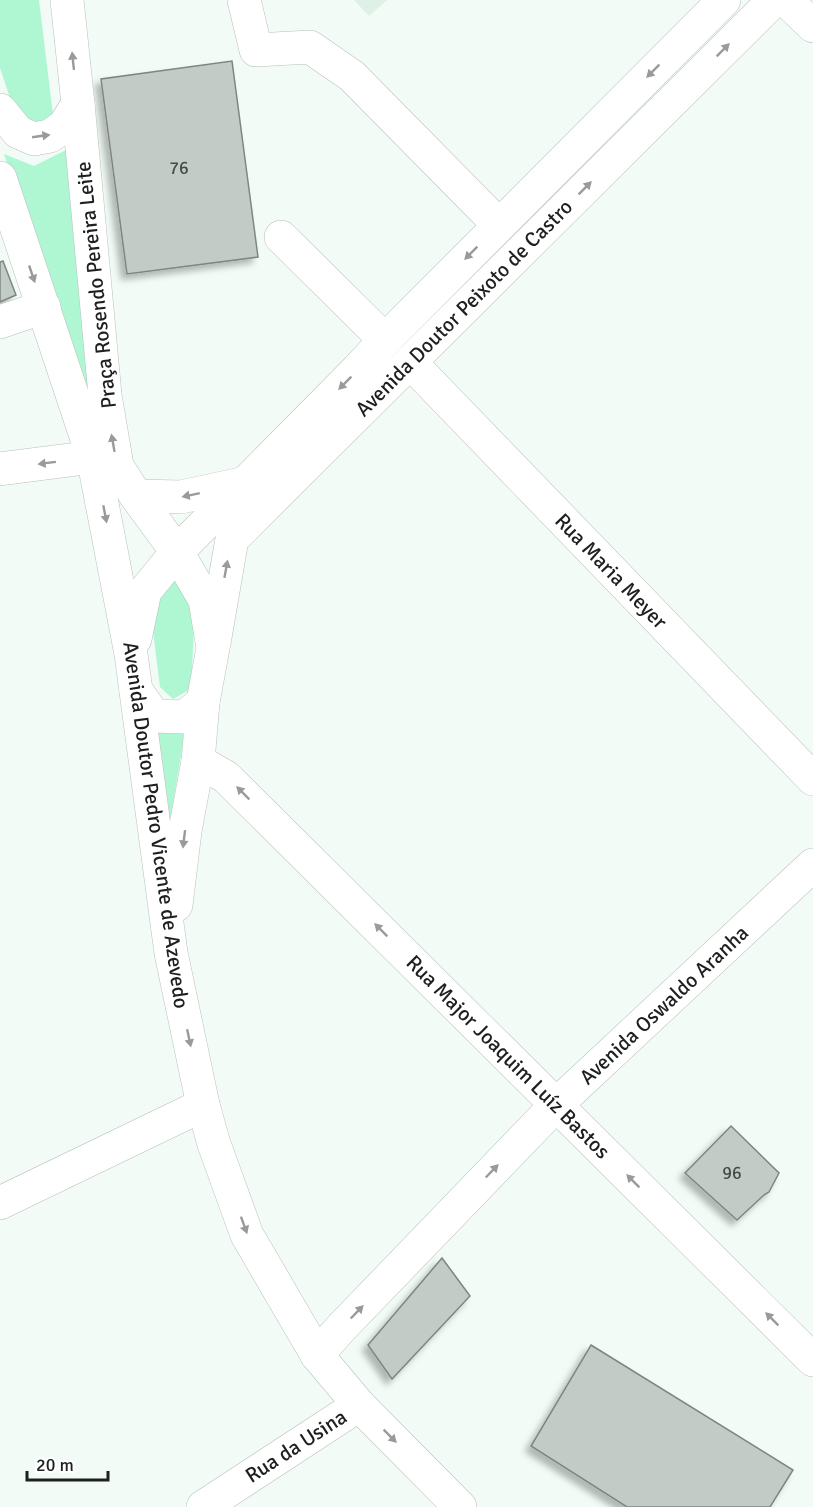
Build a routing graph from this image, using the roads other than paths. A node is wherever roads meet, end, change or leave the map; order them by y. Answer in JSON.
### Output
{"nodes":[{"id":1,"x":67,"y":0,"type":"edge"},
{"id":2,"x":244,"y":0,"type":"edge"},
{"id":3,"x":724,"y":0,"type":"edge"},
{"id":4,"x":774,"y":0,"type":"edge"},
{"id":5,"x":786,"y":0,"type":"edge"},
{"id":6,"x":813,"y":26,"type":"edge"},
{"id":7,"x":78,"y":104,"type":"junction"},
{"id":8,"x":0,"y":110,"type":"edge"},
{"id":9,"x":0,"y":178,"type":"edge"},
{"id":10,"x":499,"y":225,"type":"junction"},
{"id":11,"x":9,"y":233,"type":"edge"},
{"id":12,"x":281,"y":237,"type":"dead end"},
{"id":13,"x":44,"y":307,"type":"junction"},
{"id":14,"x":0,"y":322,"type":"edge"},
{"id":15,"x":385,"y":340,"type":"junction"},
{"id":16,"x":410,"y":363,"type":"junction"},
{"id":17,"x":93,"y":457,"type":"junction"},
{"id":18,"x":0,"y":469,"type":"edge"},
{"id":19,"x":246,"y":483,"type":"junction"},
{"id":20,"x":136,"y":496,"type":"junction"},
{"id":21,"x":177,"y":552,"type":"junction"},
{"id":22,"x":213,"y":648,"type":"junction"},
{"id":23,"x":131,"y":654,"type":"junction"},
{"id":24,"x":136,"y":690,"type":"junction"},
{"id":25,"x":203,"y":702,"type":"junction"},
{"id":26,"x":198,"y":761,"type":"junction"},
{"id":27,"x":813,"y":779,"type":"edge"},
{"id":28,"x":813,"y":865,"type":"edge"},
{"id":29,"x":171,"y":953,"type":"junction"},
{"id":30,"x":203,"y":1105,"type":"junction"},
{"id":31,"x":556,"y":1105,"type":"junction"},
{"id":32,"x":0,"y":1203,"type":"edge"},
{"id":33,"x":317,"y":1355,"type":"junction"},
{"id":34,"x":813,"y":1360,"type":"edge"},
{"id":35,"x":359,"y":1405,"type":"junction"},
{"id":36,"x":203,"y":1507,"type":"edge"},
{"id":37,"x":460,"y":1507,"type":"edge"}],
"edges":[{"from":7,"to":1,"type":"street","name":"Praça Rosendo Pereira Leite","one_way":true},
{"from":2,"to":10,"type":"street"},
{"from":3,"to":10,"type":"street","name":"Avenida Doutor Peixoto de Castro","one_way":true},
{"from":16,"to":4,"type":"street","name":"Avenida Doutor Peixoto de Castro","one_way":true},
{"from":5,"to":6,"type":"street"},
{"from":8,"to":7,"type":"street","one_way":true},
{"from":20,"to":7,"type":"street","name":"Praça Rosendo Pereira Leite","one_way":true},
{"from":9,"to":11,"type":"street","name":"Praça Rosendo Pereira Leite"},
{"from":10,"to":15,"type":"street","name":"Avenida Doutor Peixoto de Castro","one_way":true},
{"from":11,"to":13,"type":"street","name":"Praça Rosendo Pereira Leite","one_way":true},
{"from":12,"to":15,"type":"street"},
{"from":13,"to":14,"type":"street"},
{"from":13,"to":17,"type":"street","name":"Praça Rosendo Pereira Leite"},
{"from":15,"to":19,"type":"street","name":"Avenida Doutor Peixoto de Castro","one_way":true},
{"from":22,"to":16,"type":"street","name":"Avenida Doutor Peixoto de Castro","one_way":true},
{"from":16,"to":27,"type":"street","name":"Rua Maria Meyer"},
{"from":17,"to":18,"type":"street","one_way":true},
{"from":17,"to":23,"type":"street","name":"Avenida Doutor Pedro Vicente de Azevedo","one_way":true},
{"from":19,"to":20,"type":"street","one_way":true},
{"from":19,"to":21,"type":"street","name":"Avenida Doutor Peixoto de Castro"},
{"from":20,"to":21,"type":"street","name":"Praça Rosendo Pereira Leite"},
{"from":21,"to":22,"type":"street","name":"Praça Rosendo Pereira Leite"},
{"from":21,"to":23,"type":"street","name":"Avenida Doutor Peixoto de Castro"},
{"from":22,"to":25,"type":"street","name":"Avenida Doutor Peixoto de Castro"},
{"from":23,"to":24,"type":"street","name":"Avenida Doutor Pedro Vicente de Azevedo"},
{"from":24,"to":25,"type":"street"},
{"from":24,"to":29,"type":"street","name":"Avenida Doutor Pedro Vicente de Azevedo"},
{"from":25,"to":26,"type":"street","name":"Avenida Doutor Peixoto de Castro"},
{"from":26,"to":29,"type":"street","name":"Avenida Doutor Peixoto de Castro","one_way":true},
{"from":31,"to":26,"type":"street","name":"Rua Major Joaquim Luíz Bastos","one_way":true},
{"from":28,"to":31,"type":"street","name":"Avenida Oswaldo Aranha"},
{"from":29,"to":30,"type":"street","name":"Avenida Doutor Pedro Vicente de Azevedo","one_way":true},
{"from":30,"to":32,"type":"street"},
{"from":30,"to":33,"type":"street","name":"Avenida Doutor Pedro Vicente de Azevedo","one_way":true},
{"from":33,"to":31,"type":"street","name":"Avenida Oswaldo Aranha","one_way":true},
{"from":34,"to":31,"type":"street","name":"Rua Major Joaquim Luíz Bastos","one_way":true},
{"from":33,"to":35,"type":"street","name":"Avenida Doutor Pedro Vicente de Azevedo"},
{"from":35,"to":36,"type":"street","name":"Rua da Usina"},
{"from":35,"to":37,"type":"street","name":"Avenida Doutor Pedro Vicente de Azevedo","one_way":true}]}
